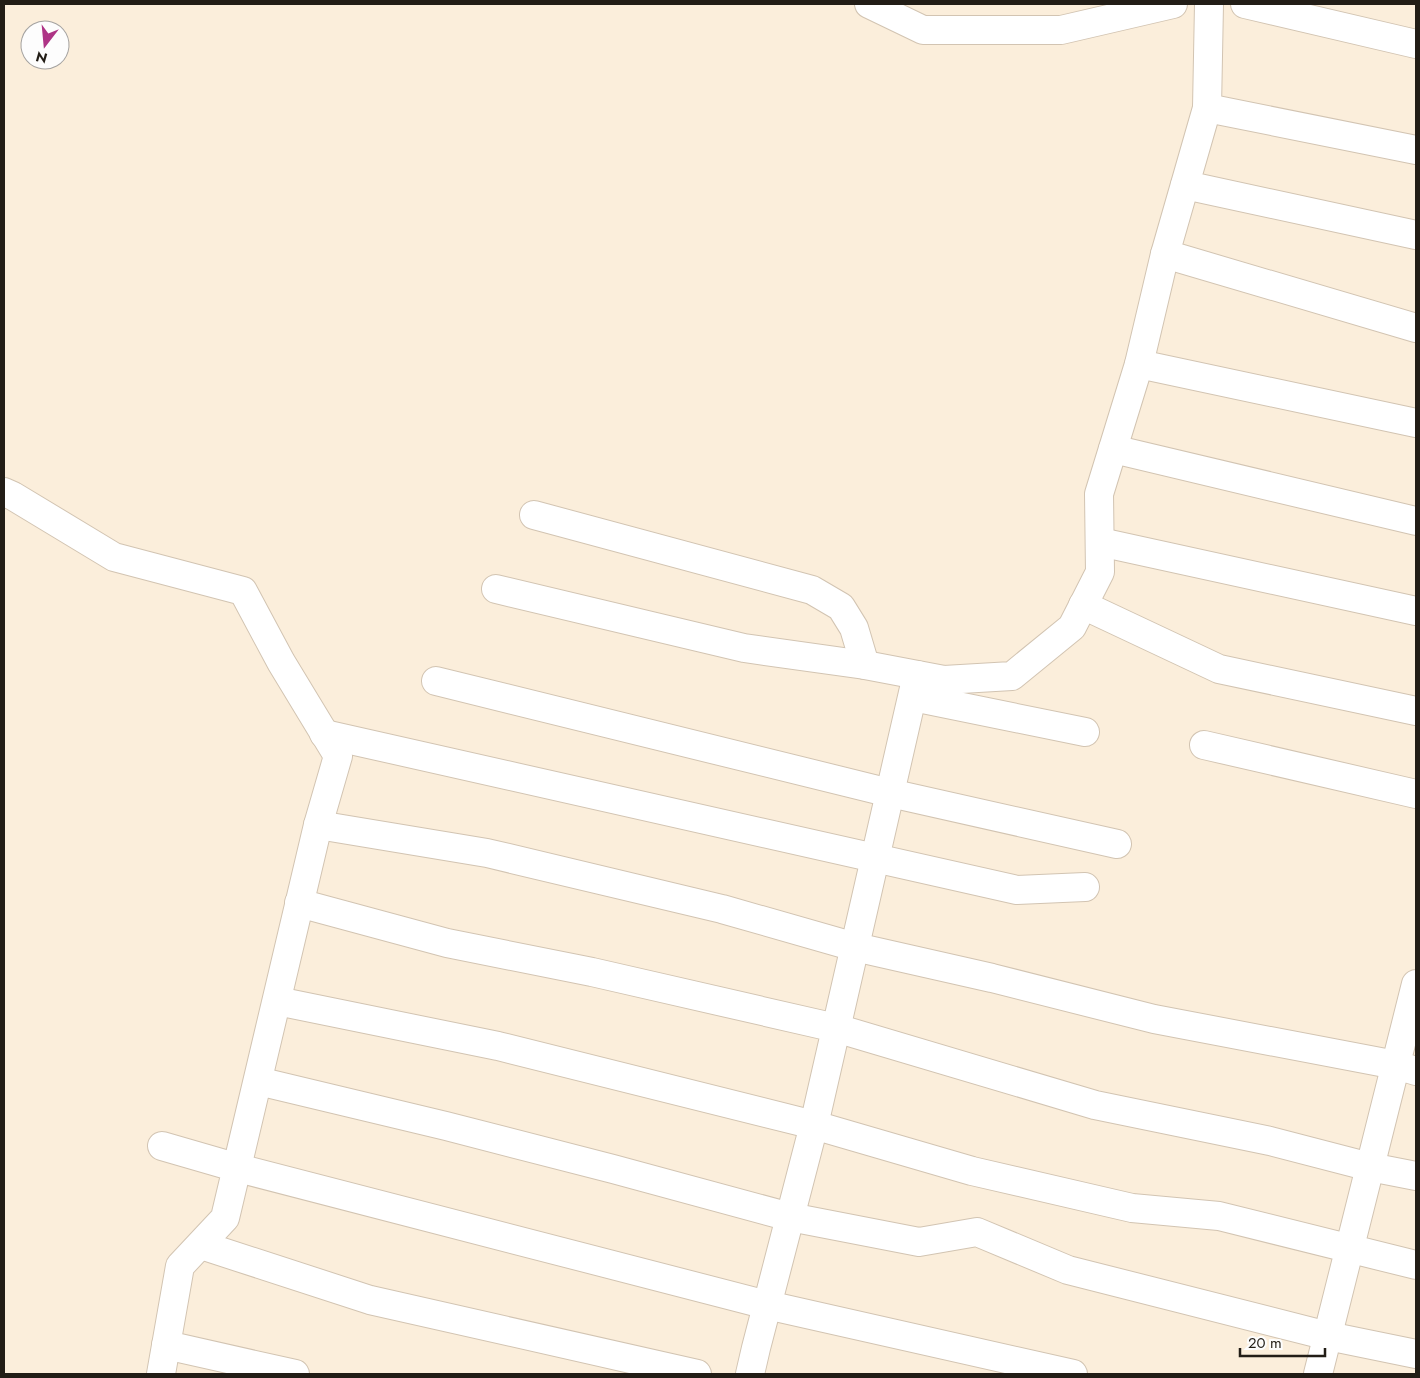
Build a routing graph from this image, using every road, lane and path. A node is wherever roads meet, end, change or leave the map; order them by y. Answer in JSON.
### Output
{"nodes":[{"id":1,"x":1173,"y":4,"type":"edge"},
{"id":2,"x":1209,"y":4,"type":"edge"},
{"id":3,"x":1245,"y":4,"type":"edge"},
{"id":4,"x":876,"y":5,"type":"edge"},
{"id":5,"x":1416,"y":44,"type":"edge"},
{"id":6,"x":1207,"y":108,"type":"junction"},
{"id":7,"x":1416,"y":150,"type":"edge"},
{"id":8,"x":1185,"y":185,"type":"junction"},
{"id":9,"x":1416,"y":235,"type":"edge"},
{"id":10,"x":1165,"y":254,"type":"junction"},
{"id":11,"x":1416,"y":328,"type":"edge"},
{"id":12,"x":1139,"y":364,"type":"junction"},
{"id":13,"x":1416,"y":423,"type":"edge"},
{"id":14,"x":1113,"y":449,"type":"junction"},
{"id":15,"x":4,"y":492,"type":"edge"},
{"id":16,"x":534,"y":515,"type":"dead end"},
{"id":17,"x":1416,"y":521,"type":"edge"},
{"id":18,"x":1100,"y":542,"type":"junction"},
{"id":19,"x":496,"y":589,"type":"dead end"},
{"id":20,"x":1083,"y":605,"type":"junction"},
{"id":21,"x":1416,"y":611,"type":"edge"},
{"id":22,"x":865,"y":665,"type":"junction"},
{"id":23,"x":436,"y":681,"type":"dead end"},
{"id":24,"x":915,"y":686,"type":"junction"},
{"id":25,"x":1416,"y":710,"type":"edge"},
{"id":26,"x":1085,"y":732,"type":"dead end"},
{"id":27,"x":324,"y":734,"type":"junction"},
{"id":28,"x":1204,"y":745,"type":"dead end"},
{"id":29,"x":890,"y":792,"type":"junction"},
{"id":30,"x":1416,"y":794,"type":"edge"},
{"id":31,"x":318,"y":825,"type":"junction"},
{"id":32,"x":1117,"y":844,"type":"dead end"},
{"id":33,"x":876,"y":858,"type":"junction"},
{"id":34,"x":1085,"y":887,"type":"dead end"},
{"id":35,"x":300,"y":903,"type":"junction"},
{"id":36,"x":855,"y":947,"type":"junction"},
{"id":37,"x":1416,"y":984,"type":"edge"},
{"id":38,"x":277,"y":1001,"type":"junction"},
{"id":39,"x":836,"y":1028,"type":"junction"},
{"id":40,"x":1406,"y":1068,"type":"edge"},
{"id":41,"x":258,"y":1081,"type":"junction"},
{"id":42,"x":814,"y":1125,"type":"junction"},
{"id":43,"x":162,"y":1146,"type":"dead end"},
{"id":44,"x":1370,"y":1167,"type":"junction"},
{"id":45,"x":238,"y":1168,"type":"junction"},
{"id":46,"x":1416,"y":1176,"type":"edge"},
{"id":47,"x":790,"y":1217,"type":"junction"},
{"id":48,"x":201,"y":1244,"type":"junction"},
{"id":49,"x":1350,"y":1248,"type":"junction"},
{"id":50,"x":1416,"y":1264,"type":"edge"},
{"id":51,"x":767,"y":1305,"type":"junction"},
{"id":52,"x":1328,"y":1336,"type":"junction"},
{"id":53,"x":166,"y":1344,"type":"junction"},
{"id":54,"x":1416,"y":1354,"type":"edge"},
{"id":55,"x":161,"y":1374,"type":"edge"},
{"id":56,"x":295,"y":1374,"type":"edge"},
{"id":57,"x":697,"y":1374,"type":"edge"},
{"id":58,"x":750,"y":1374,"type":"edge"},
{"id":59,"x":1073,"y":1374,"type":"edge"},
{"id":60,"x":1318,"y":1374,"type":"edge"}],
"edges":[{"from":1,"to":4,"type":"street"},
{"from":2,"to":6,"type":"street"},
{"from":3,"to":5,"type":"street"},
{"from":6,"to":7,"type":"street"},
{"from":6,"to":8,"type":"street"},
{"from":8,"to":9,"type":"street"},
{"from":8,"to":10,"type":"street"},
{"from":10,"to":11,"type":"street"},
{"from":10,"to":12,"type":"street"},
{"from":12,"to":13,"type":"street"},
{"from":12,"to":14,"type":"street"},
{"from":14,"to":17,"type":"street"},
{"from":14,"to":18,"type":"street"},
{"from":15,"to":27,"type":"street"},
{"from":16,"to":22,"type":"street"},
{"from":18,"to":20,"type":"street"},
{"from":18,"to":21,"type":"street"},
{"from":19,"to":22,"type":"street"},
{"from":20,"to":24,"type":"street"},
{"from":20,"to":25,"type":"street"},
{"from":22,"to":24,"type":"street"},
{"from":23,"to":29,"type":"street"},
{"from":24,"to":26,"type":"street"},
{"from":24,"to":29,"type":"street"},
{"from":27,"to":31,"type":"street"},
{"from":27,"to":33,"type":"street"},
{"from":28,"to":30,"type":"street"},
{"from":29,"to":32,"type":"street"},
{"from":29,"to":33,"type":"street"},
{"from":31,"to":35,"type":"street"},
{"from":31,"to":36,"type":"street"},
{"from":33,"to":34,"type":"street"},
{"from":33,"to":36,"type":"street"},
{"from":35,"to":38,"type":"street"},
{"from":35,"to":39,"type":"street"},
{"from":36,"to":39,"type":"street"},
{"from":36,"to":40,"type":"street"},
{"from":37,"to":40,"type":"street"},
{"from":38,"to":41,"type":"street"},
{"from":38,"to":42,"type":"street"},
{"from":39,"to":42,"type":"street"},
{"from":39,"to":44,"type":"street"},
{"from":40,"to":44,"type":"street"},
{"from":41,"to":45,"type":"street"},
{"from":41,"to":47,"type":"street"},
{"from":42,"to":47,"type":"street"},
{"from":42,"to":49,"type":"street"},
{"from":43,"to":45,"type":"street"},
{"from":44,"to":46,"type":"street"},
{"from":44,"to":49,"type":"street"},
{"from":45,"to":48,"type":"street"},
{"from":45,"to":51,"type":"street"},
{"from":47,"to":51,"type":"street"},
{"from":47,"to":52,"type":"street"},
{"from":48,"to":53,"type":"street"},
{"from":48,"to":57,"type":"street"},
{"from":49,"to":50,"type":"street"},
{"from":49,"to":52,"type":"street"},
{"from":51,"to":58,"type":"street"},
{"from":51,"to":59,"type":"street"},
{"from":52,"to":54,"type":"street"},
{"from":52,"to":60,"type":"street"},
{"from":53,"to":55,"type":"street"},
{"from":53,"to":56,"type":"street"}]}
